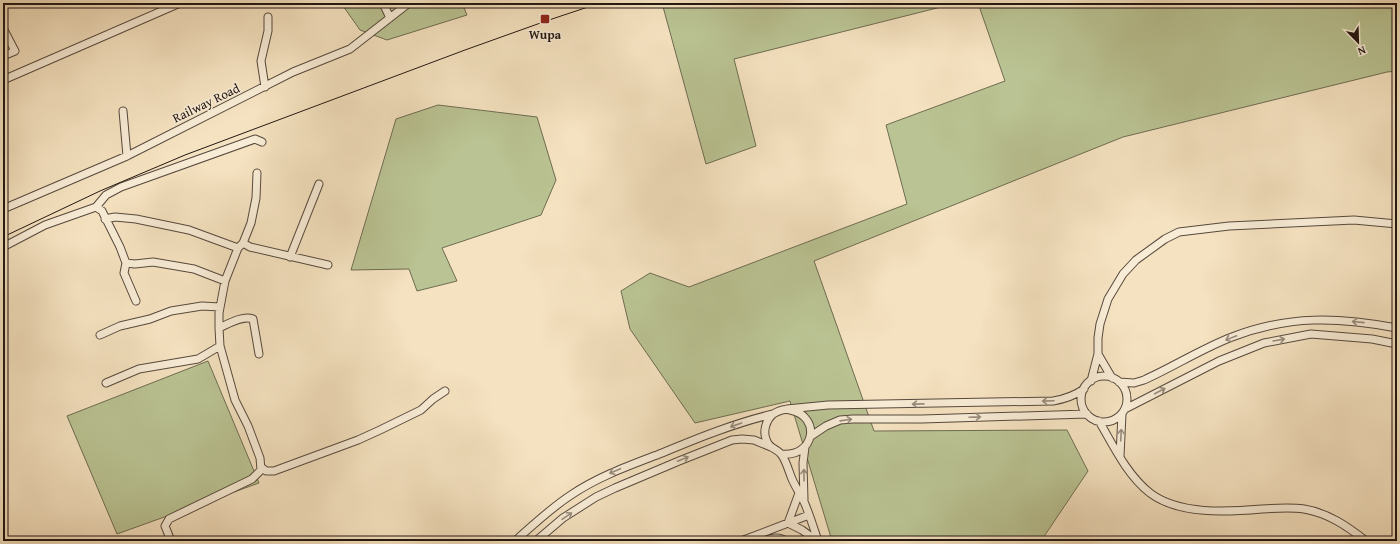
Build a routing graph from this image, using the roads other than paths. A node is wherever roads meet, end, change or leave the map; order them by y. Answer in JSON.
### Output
{"nodes":[{"id":1,"x":180,"y":3,"type":"edge"},
{"id":2,"x":383,"y":3,"type":"edge"},
{"id":3,"x":409,"y":3,"type":"edge"},
{"id":4,"x":268,"y":17,"type":"dead end"},
{"id":5,"x":390,"y":18,"type":"junction"},
{"id":6,"x":3,"y":28,"type":"edge"},
{"id":7,"x":3,"y":56,"type":"edge"},
{"id":8,"x":3,"y":80,"type":"edge"},
{"id":9,"x":265,"y":88,"type":"junction"},
{"id":10,"x":123,"y":110,"type":"dead end"},
{"id":11,"x":262,"y":142,"type":"dead end"},
{"id":12,"x":127,"y":156,"type":"junction"},
{"id":13,"x":257,"y":173,"type":"dead end"},
{"id":14,"x":320,"y":184,"type":"dead end"},
{"id":15,"x":96,"y":207,"type":"junction"},
{"id":16,"x":3,"y":209,"type":"edge"},
{"id":17,"x":105,"y":219,"type":"junction"},
{"id":18,"x":1397,"y":224,"type":"edge"},
{"id":19,"x":240,"y":246,"type":"junction"},
{"id":20,"x":3,"y":247,"type":"edge"},
{"id":21,"x":290,"y":257,"type":"junction"},
{"id":22,"x":126,"y":263,"type":"junction"},
{"id":23,"x":328,"y":266,"type":"dead end"},
{"id":24,"x":225,"y":281,"type":"junction"},
{"id":25,"x":136,"y":301,"type":"dead end"},
{"id":26,"x":220,"y":307,"type":"junction"},
{"id":27,"x":219,"y":328,"type":"junction"},
{"id":28,"x":1397,"y":328,"type":"edge"},
{"id":29,"x":100,"y":335,"type":"dead end"},
{"id":30,"x":1397,"y":344,"type":"edge"},
{"id":31,"x":220,"y":346,"type":"junction"},
{"id":32,"x":259,"y":354,"type":"dead end"},
{"id":33,"x":1098,"y":354,"type":"junction"},
{"id":34,"x":1112,"y":378,"type":"junction"},
{"id":35,"x":1090,"y":382,"type":"junction"},
{"id":36,"x":1119,"y":382,"type":"junction"},
{"id":37,"x":106,"y":383,"type":"dead end"},
{"id":38,"x":1084,"y":389,"type":"junction"},
{"id":39,"x":445,"y":392,"type":"dead end"},
{"id":40,"x":787,"y":409,"type":"junction"},
{"id":41,"x":1123,"y":411,"type":"junction"},
{"id":42,"x":773,"y":414,"type":"junction"},
{"id":43,"x":1087,"y":414,"type":"junction"},
{"id":44,"x":1099,"y":421,"type":"junction"},
{"id":45,"x":810,"y":436,"type":"junction"},
{"id":46,"x":770,"y":447,"type":"junction"},
{"id":47,"x":805,"y":447,"type":"junction"},
{"id":48,"x":781,"y":454,"type":"junction"},
{"id":49,"x":1120,"y":456,"type":"junction"},
{"id":50,"x":261,"y":467,"type":"junction"},
{"id":51,"x":799,"y":493,"type":"junction"},
{"id":52,"x":804,"y":502,"type":"junction"},
{"id":53,"x":809,"y":515,"type":"junction"},
{"id":54,"x":788,"y":523,"type":"junction"},
{"id":55,"x":171,"y":541,"type":"edge"},
{"id":56,"x":515,"y":541,"type":"edge"},
{"id":57,"x":536,"y":541,"type":"edge"},
{"id":58,"x":741,"y":541,"type":"edge"},
{"id":59,"x":763,"y":541,"type":"edge"},
{"id":60,"x":786,"y":541,"type":"edge"},
{"id":61,"x":818,"y":541,"type":"edge"},
{"id":62,"x":1366,"y":541,"type":"edge"}],
"edges":[{"from":1,"to":8,"type":"street"},
{"from":2,"to":5,"type":"street"},
{"from":3,"to":5,"type":"street","name":"Railway Road"},
{"from":4,"to":9,"type":"street"},
{"from":5,"to":9,"type":"street","name":"Railway Road"},
{"from":6,"to":7,"type":"street"},
{"from":9,"to":12,"type":"street","name":"Railway Road"},
{"from":10,"to":12,"type":"street"},
{"from":11,"to":15,"type":"street"},
{"from":12,"to":16,"type":"street","name":"Railway Road"},
{"from":13,"to":19,"type":"street"},
{"from":14,"to":21,"type":"street"},
{"from":15,"to":17,"type":"street"},
{"from":15,"to":20,"type":"street"},
{"from":17,"to":19,"type":"street"},
{"from":17,"to":22,"type":"street"},
{"from":18,"to":33,"type":"street"},
{"from":19,"to":21,"type":"street"},
{"from":19,"to":24,"type":"street"},
{"from":21,"to":23,"type":"street"},
{"from":22,"to":24,"type":"street"},
{"from":22,"to":25,"type":"street"},
{"from":24,"to":26,"type":"street"},
{"from":26,"to":27,"type":"street"},
{"from":26,"to":29,"type":"street"},
{"from":27,"to":31,"type":"street"},
{"from":27,"to":32,"type":"street"},
{"from":28,"to":36,"type":"street","one_way":true},
{"from":41,"to":30,"type":"street","one_way":true},
{"from":31,"to":37,"type":"street"},
{"from":31,"to":50,"type":"street"},
{"from":33,"to":34,"type":"street"},
{"from":33,"to":35,"type":"street"},
{"from":34,"to":35,"type":"street"},
{"from":34,"to":36,"type":"street"},
{"from":35,"to":38,"type":"street"},
{"from":36,"to":41,"type":"street"},
{"from":38,"to":40,"type":"street","one_way":true},
{"from":38,"to":43,"type":"street"},
{"from":39,"to":50,"type":"street"},
{"from":40,"to":42,"type":"street"},
{"from":40,"to":45,"type":"street"},
{"from":41,"to":44,"type":"street"},
{"from":49,"to":41,"type":"street","one_way":true},
{"from":42,"to":46,"type":"street"},
{"from":42,"to":56,"type":"street","one_way":true},
{"from":43,"to":44,"type":"street"},
{"from":45,"to":43,"type":"street","one_way":true},
{"from":44,"to":49,"type":"street"},
{"from":45,"to":47,"type":"street"},
{"from":46,"to":48,"type":"street"},
{"from":57,"to":46,"type":"street","one_way":true},
{"from":47,"to":48,"type":"street"},
{"from":52,"to":47,"type":"street","one_way":true},
{"from":48,"to":51,"type":"street"},
{"from":49,"to":62,"type":"street"},
{"from":50,"to":55,"type":"street"},
{"from":51,"to":52,"type":"street"},
{"from":51,"to":54,"type":"street"},
{"from":52,"to":53,"type":"street"},
{"from":53,"to":54,"type":"street"},
{"from":53,"to":61,"type":"street"},
{"from":54,"to":58,"type":"street"},
{"from":54,"to":61,"type":"street"},
{"from":59,"to":60,"type":"street"}]}
